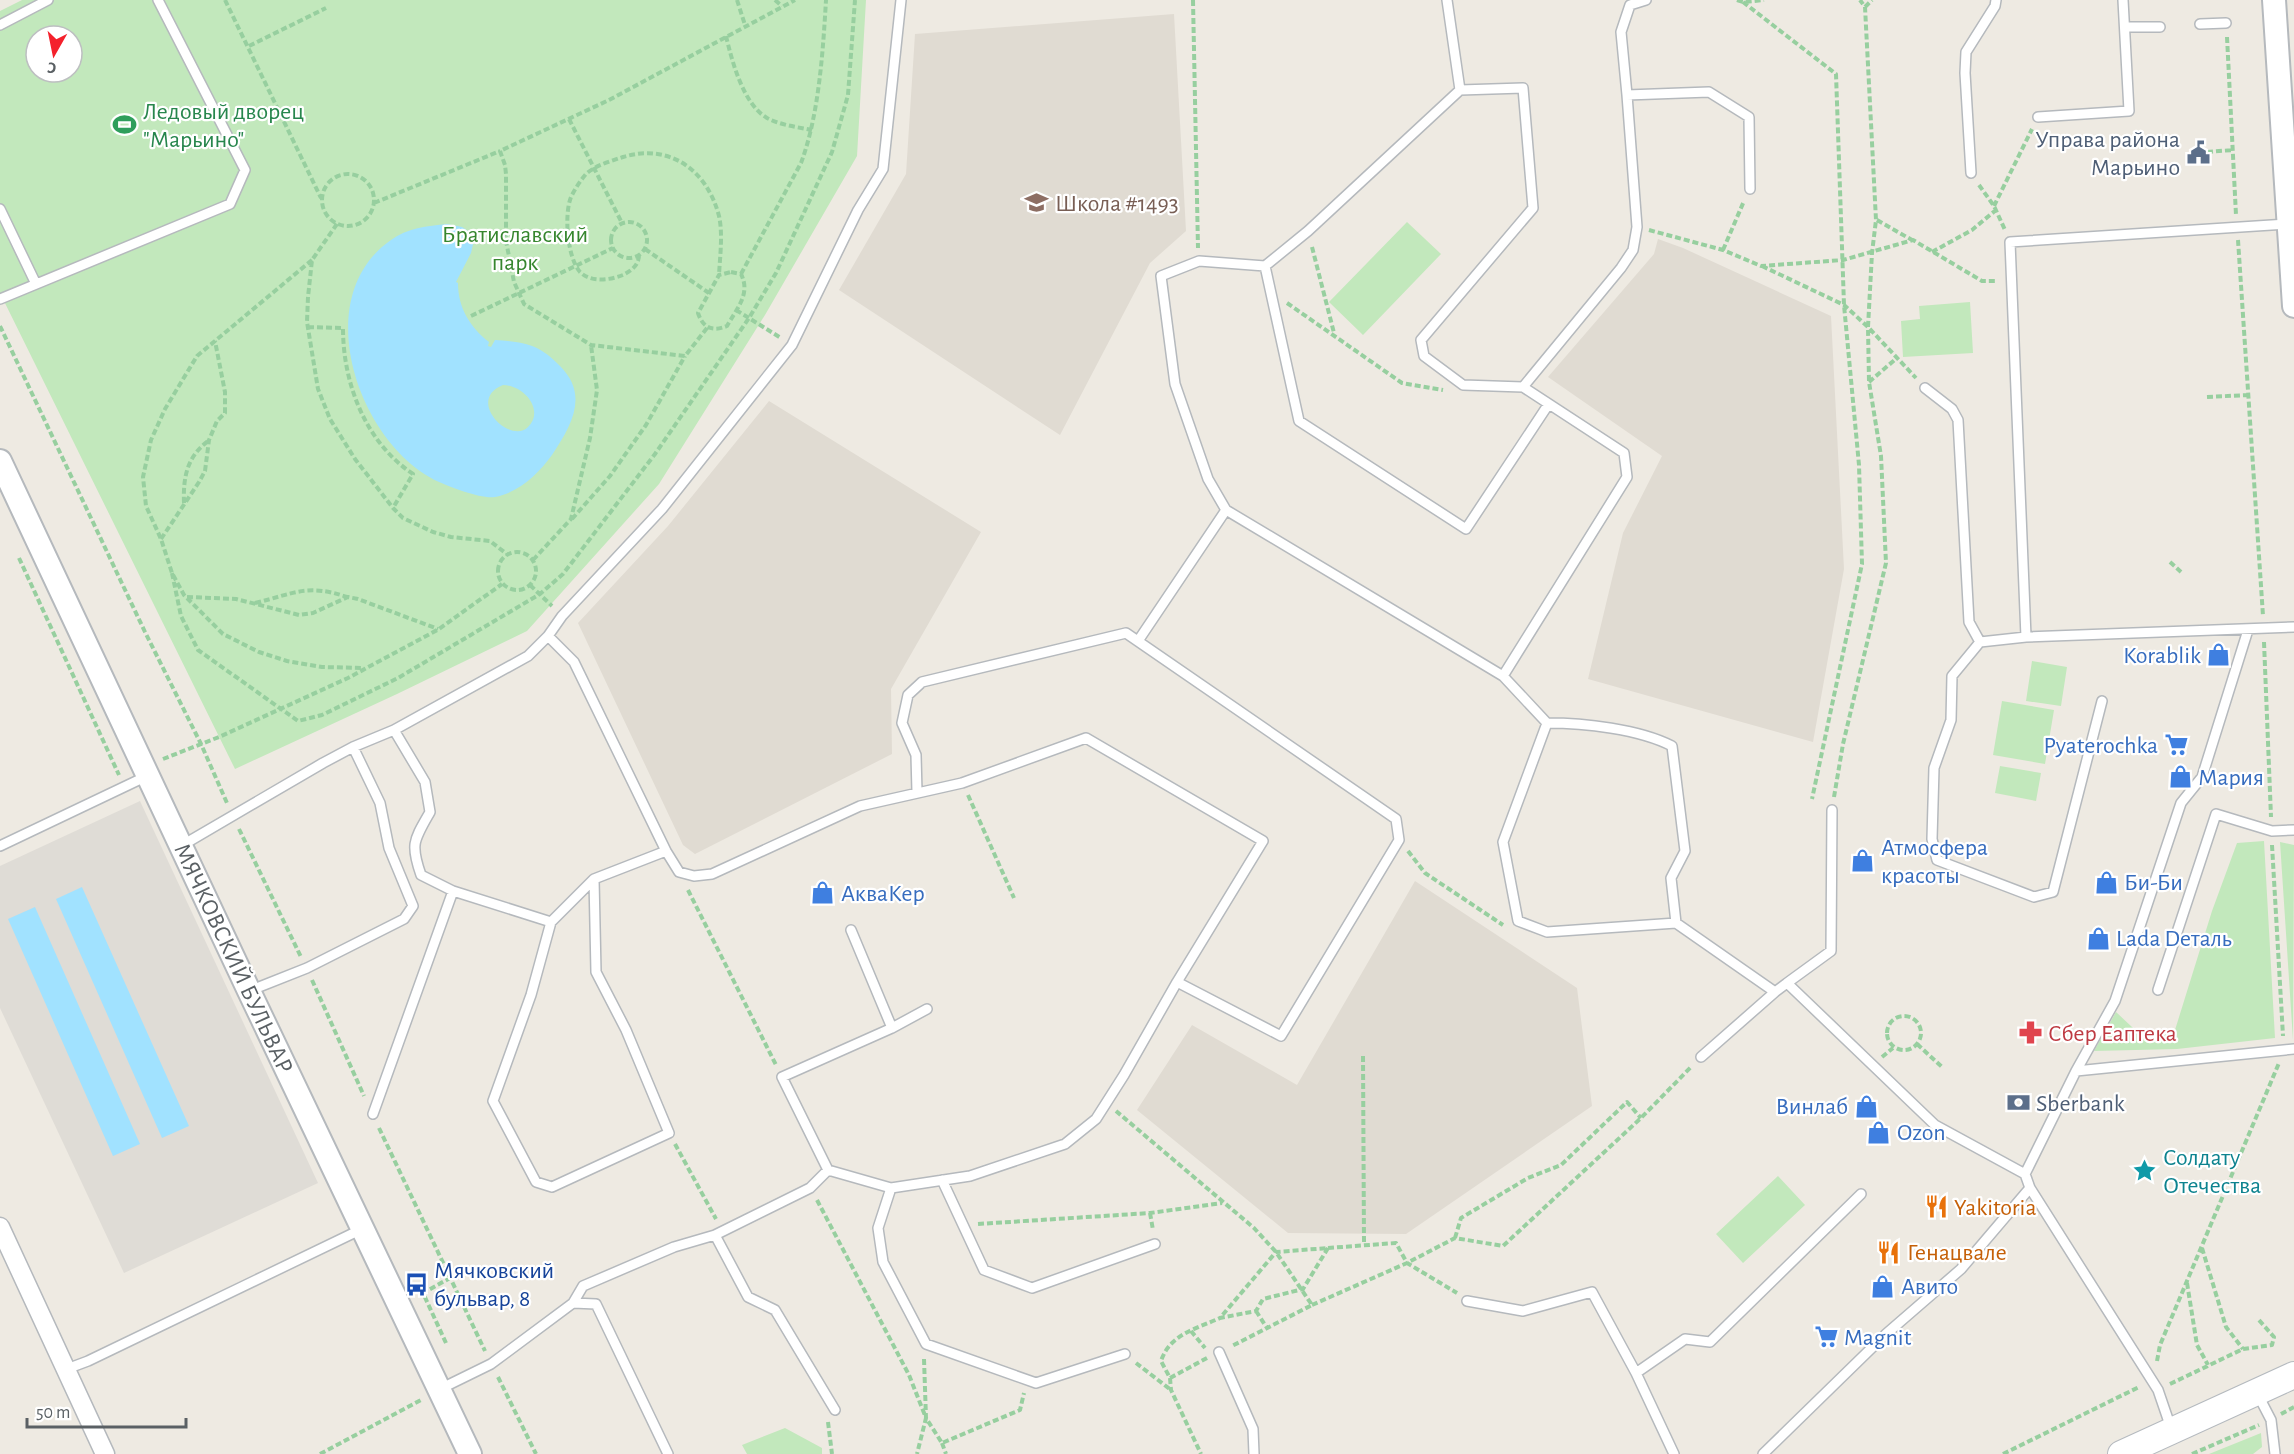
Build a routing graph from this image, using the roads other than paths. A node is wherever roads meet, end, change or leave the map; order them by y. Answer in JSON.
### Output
{"nodes":[{"id":1,"x":48,"y":0,"type":"edge"},
{"id":2,"x":158,"y":0,"type":"edge"},
{"id":3,"x":901,"y":0,"type":"edge"},
{"id":4,"x":1447,"y":0,"type":"edge"},
{"id":5,"x":1646,"y":0,"type":"edge"},
{"id":6,"x":1996,"y":0,"type":"edge"},
{"id":7,"x":2123,"y":0,"type":"edge"},
{"id":8,"x":2274,"y":0,"type":"edge"},
{"id":9,"x":1626,"y":3,"type":"edge"},
{"id":10,"x":2226,"y":23,"type":"road end"},
{"id":11,"x":2200,"y":24,"type":"dead end"},
{"id":12,"x":0,"y":25,"type":"edge"},
{"id":13,"x":2125,"y":27,"type":"junction"},
{"id":14,"x":2160,"y":27,"type":"dead end"},
{"id":15,"x":1460,"y":90,"type":"junction"},
{"id":16,"x":1627,"y":95,"type":"junction"},
{"id":17,"x":2038,"y":117,"type":"road end"},
{"id":18,"x":1971,"y":173,"type":"road end"},
{"id":19,"x":1750,"y":189,"type":"road end"},
{"id":20,"x":0,"y":209,"type":"edge"},
{"id":21,"x":2287,"y":224,"type":"junction"},
{"id":22,"x":1265,"y":266,"type":"junction"},
{"id":23,"x":36,"y":284,"type":"junction"},
{"id":24,"x":0,"y":299,"type":"edge"},
{"id":25,"x":2294,"y":306,"type":"edge"},
{"id":26,"x":1523,"y":387,"type":"junction"},
{"id":27,"x":1925,"y":388,"type":"road end"},
{"id":28,"x":1548,"y":405,"type":"junction"},
{"id":29,"x":0,"y":461,"type":"edge"},
{"id":30,"x":1226,"y":510,"type":"junction"},
{"id":31,"x":2294,"y":627,"type":"edge"},
{"id":32,"x":2248,"y":630,"type":"junction"},
{"id":33,"x":548,"y":636,"type":"junction"},
{"id":34,"x":2026,"y":637,"type":"junction"},
{"id":35,"x":1138,"y":640,"type":"junction"},
{"id":36,"x":1980,"y":642,"type":"junction"},
{"id":37,"x":1503,"y":676,"type":"junction"},
{"id":38,"x":2102,"y":701,"type":"dead end"},
{"id":39,"x":1547,"y":723,"type":"junction"},
{"id":40,"x":394,"y":730,"type":"junction"},
{"id":41,"x":353,"y":747,"type":"junction"},
{"id":42,"x":146,"y":771,"type":"junction"},
{"id":43,"x":917,"y":792,"type":"junction"},
{"id":44,"x":1832,"y":810,"type":"road end"},
{"id":45,"x":2294,"y":830,"type":"edge"},
{"id":46,"x":0,"y":846,"type":"edge"},
{"id":47,"x":181,"y":846,"type":"junction"},
{"id":48,"x":666,"y":851,"type":"junction"},
{"id":49,"x":594,"y":879,"type":"junction"},
{"id":50,"x":453,"y":891,"type":"junction"},
{"id":51,"x":551,"y":922,"type":"junction"},
{"id":52,"x":1676,"y":923,"type":"junction"},
{"id":53,"x":851,"y":930,"type":"dead end"},
{"id":54,"x":1178,"y":982,"type":"junction"},
{"id":55,"x":1787,"y":983,"type":"junction"},
{"id":56,"x":2158,"y":990,"type":"dead end"},
{"id":57,"x":249,"y":991,"type":"junction"},
{"id":58,"x":1775,"y":992,"type":"junction"},
{"id":59,"x":927,"y":1009,"type":"dead end"},
{"id":60,"x":892,"y":1028,"type":"junction"},
{"id":61,"x":2289,"y":1050,"type":"edge"},
{"id":62,"x":1701,"y":1057,"type":"road end"},
{"id":63,"x":2076,"y":1071,"type":"junction"},
{"id":64,"x":373,"y":1114,"type":"road end"},
{"id":65,"x":828,"y":1170,"type":"junction"},
{"id":66,"x":2025,"y":1174,"type":"junction"},
{"id":67,"x":942,"y":1180,"type":"junction"},
{"id":68,"x":891,"y":1188,"type":"junction"},
{"id":69,"x":2030,"y":1188,"type":"junction"},
{"id":70,"x":1861,"y":1194,"type":"dead end"},
{"id":71,"x":0,"y":1227,"type":"edge"},
{"id":72,"x":362,"y":1229,"type":"junction"},
{"id":73,"x":719,"y":1233,"type":"junction"},
{"id":74,"x":1155,"y":1244,"type":"dead end"},
{"id":75,"x":1467,"y":1301,"type":"road end"},
{"id":76,"x":573,"y":1303,"type":"junction"},
{"id":77,"x":1219,"y":1352,"type":"road end"},
{"id":78,"x":1125,"y":1354,"type":"road end"},
{"id":79,"x":64,"y":1370,"type":"junction"},
{"id":80,"x":1636,"y":1372,"type":"junction"},
{"id":81,"x":2294,"y":1374,"type":"edge"},
{"id":82,"x":440,"y":1389,"type":"junction"},
{"id":83,"x":2256,"y":1391,"type":"junction"},
{"id":84,"x":835,"y":1410,"type":"road end"},
{"id":85,"x":2172,"y":1431,"type":"junction"},
{"id":86,"x":105,"y":1454,"type":"edge"},
{"id":87,"x":470,"y":1454,"type":"edge"},
{"id":88,"x":668,"y":1454,"type":"edge"},
{"id":89,"x":1253,"y":1454,"type":"edge"},
{"id":90,"x":1674,"y":1454,"type":"edge"},
{"id":91,"x":1763,"y":1454,"type":"edge"},
{"id":92,"x":2121,"y":1454,"type":"edge"},
{"id":93,"x":2275,"y":1454,"type":"edge"}],
"edges":[{"from":1,"to":12,"type":"lane"},
{"from":2,"to":23,"type":"lane"},
{"from":3,"to":33,"type":"lane"},
{"from":4,"to":15,"type":"lane"},
{"from":5,"to":9,"type":"lane"},
{"from":6,"to":18,"type":"lane"},
{"from":7,"to":13,"type":"lane"},
{"from":8,"to":21,"type":"street"},
{"from":9,"to":16,"type":"lane"},
{"from":10,"to":11,"type":"lane"},
{"from":13,"to":14,"type":"lane"},
{"from":13,"to":17,"type":"lane"},
{"from":15,"to":22,"type":"lane"},
{"from":15,"to":26,"type":"lane"},
{"from":16,"to":19,"type":"lane"},
{"from":16,"to":26,"type":"lane"},
{"from":20,"to":23,"type":"lane"},
{"from":21,"to":25,"type":"street"},
{"from":21,"to":34,"type":"lane"},
{"from":22,"to":28,"type":"lane"},
{"from":22,"to":30,"type":"lane"},
{"from":23,"to":24,"type":"lane"},
{"from":26,"to":28,"type":"lane"},
{"from":27,"to":36,"type":"lane"},
{"from":28,"to":37,"type":"lane"},
{"from":29,"to":42,"type":"street","name":"МЯЧКОВСКИЙ БУЛЬВАР"},
{"from":30,"to":35,"type":"lane"},
{"from":30,"to":37,"type":"lane"},
{"from":31,"to":32,"type":"lane"},
{"from":32,"to":34,"type":"lane"},
{"from":32,"to":63,"type":"lane"},
{"from":33,"to":40,"type":"lane"},
{"from":33,"to":48,"type":"lane"},
{"from":34,"to":36,"type":"lane"},
{"from":35,"to":43,"type":"lane"},
{"from":35,"to":54,"type":"lane"},
{"from":36,"to":38,"type":"lane"},
{"from":37,"to":39,"type":"lane"},
{"from":39,"to":52,"type":"lane"},
{"from":39,"to":52,"type":"lane"},
{"from":40,"to":41,"type":"lane"},
{"from":40,"to":50,"type":"lane"},
{"from":41,"to":47,"type":"lane"},
{"from":41,"to":57,"type":"lane"},
{"from":42,"to":46,"type":"lane"},
{"from":42,"to":47,"type":"street","name":"МЯЧКОВСКИЙ БУЛЬВАР"},
{"from":43,"to":48,"type":"lane"},
{"from":43,"to":54,"type":"lane"},
{"from":44,"to":55,"type":"lane"},
{"from":45,"to":56,"type":"lane"},
{"from":47,"to":57,"type":"street","name":"МЯЧКОВСКИЙ БУЛЬВАР"},
{"from":48,"to":49,"type":"lane"},
{"from":49,"to":51,"type":"lane"},
{"from":49,"to":51,"type":"lane"},
{"from":50,"to":51,"type":"lane"},
{"from":50,"to":64,"type":"lane"},
{"from":52,"to":58,"type":"lane"},
{"from":53,"to":60,"type":"lane"},
{"from":54,"to":67,"type":"lane"},
{"from":55,"to":58,"type":"lane"},
{"from":55,"to":66,"type":"lane"},
{"from":57,"to":72,"type":"street","name":"МЯЧКОВСКИЙ БУЛЬВАР"},
{"from":58,"to":62,"type":"lane"},
{"from":59,"to":60,"type":"lane"},
{"from":60,"to":65,"type":"lane"},
{"from":61,"to":63,"type":"lane"},
{"from":63,"to":66,"type":"lane"},
{"from":65,"to":68,"type":"lane"},
{"from":65,"to":73,"type":"lane"},
{"from":66,"to":69,"type":"lane"},
{"from":67,"to":68,"type":"lane"},
{"from":67,"to":74,"type":"lane"},
{"from":68,"to":78,"type":"lane"},
{"from":69,"to":85,"type":"lane"},
{"from":69,"to":91,"type":"lane"},
{"from":70,"to":80,"type":"lane"},
{"from":71,"to":79,"type":"street"},
{"from":72,"to":79,"type":"lane"},
{"from":72,"to":82,"type":"street","name":"МЯЧКОВСКИЙ БУЛЬВАР"},
{"from":73,"to":76,"type":"lane"},
{"from":73,"to":84,"type":"lane"},
{"from":75,"to":80,"type":"lane"},
{"from":76,"to":82,"type":"lane"},
{"from":76,"to":88,"type":"lane"},
{"from":77,"to":89,"type":"lane"},
{"from":79,"to":86,"type":"street"},
{"from":80,"to":90,"type":"lane"},
{"from":81,"to":83,"type":"main road"},
{"from":82,"to":87,"type":"street","name":"МЯЧКОВСКИЙ БУЛЬВАР"},
{"from":83,"to":85,"type":"main road"},
{"from":83,"to":93,"type":"lane"},
{"from":85,"to":92,"type":"main road"}]}
